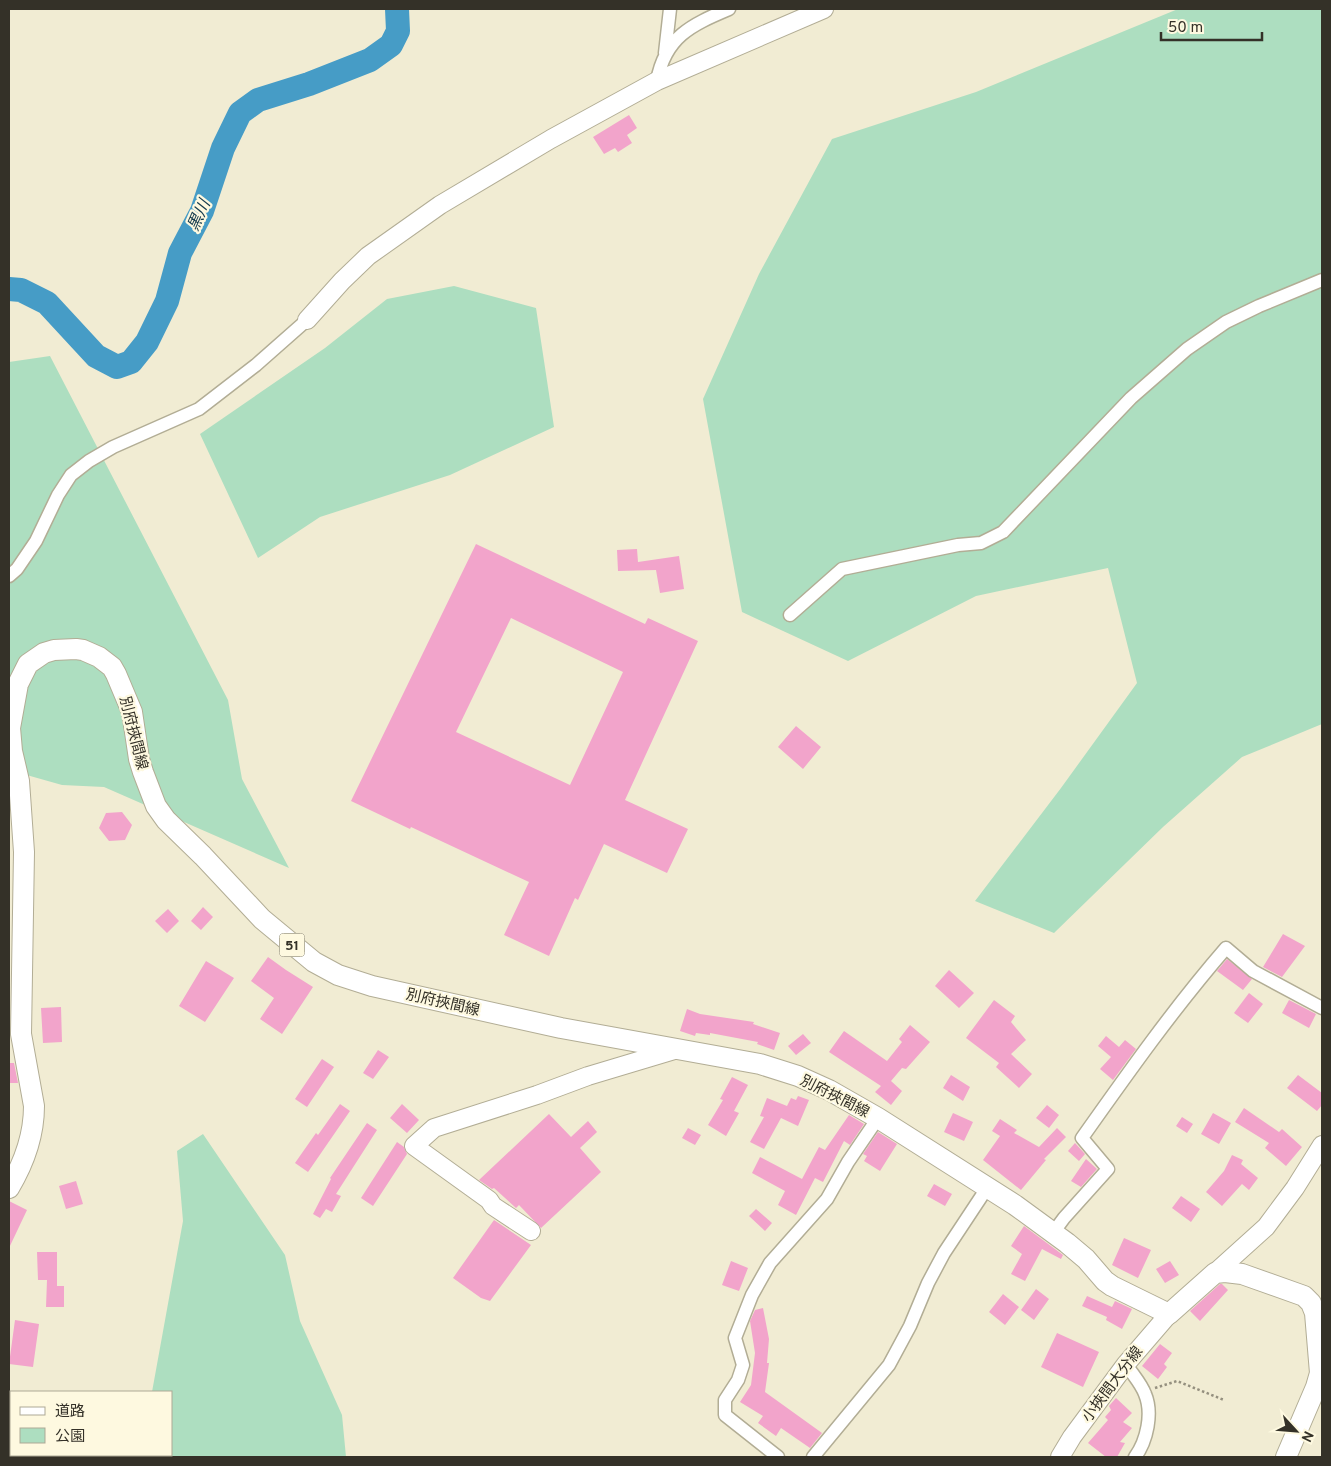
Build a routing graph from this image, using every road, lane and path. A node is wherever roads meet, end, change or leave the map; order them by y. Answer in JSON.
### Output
{"nodes":[{"id":1,"x":670,"y":9,"type":"edge"},
{"id":2,"x":730,"y":9,"type":"edge"},
{"id":3,"x":824,"y":9,"type":"edge"},
{"id":4,"x":664,"y":56,"type":"junction"},
{"id":5,"x":657,"y":81,"type":"junction"},
{"id":6,"x":1322,"y":280,"type":"edge"},
{"id":7,"x":307,"y":320,"type":"joint"},
{"id":8,"x":9,"y":576,"type":"edge"},
{"id":9,"x":790,"y":615,"type":"dead end"},
{"id":10,"x":1322,"y":1008,"type":"edge"},
{"id":11,"x":678,"y":1049,"type":"junction"},
{"id":12,"x":878,"y":1118,"type":"junction"},
{"id":13,"x":1322,"y":1146,"type":"edge"},
{"id":14,"x":9,"y":1188,"type":"edge"},
{"id":15,"x":987,"y":1188,"type":"junction"},
{"id":16,"x":532,"y":1231,"type":"dead end"},
{"id":17,"x":1053,"y":1233,"type":"junction"},
{"id":18,"x":1215,"y":1273,"type":"junction"},
{"id":19,"x":1169,"y":1314,"type":"junction"},
{"id":20,"x":1126,"y":1364,"type":"junction"},
{"id":21,"x":1144,"y":1392,"type":"junction"},
{"id":22,"x":1224,"y":1400,"type":"dead end"},
{"id":23,"x":778,"y":1457,"type":"edge"},
{"id":24,"x":813,"y":1457,"type":"edge"},
{"id":25,"x":1060,"y":1457,"type":"edge"},
{"id":26,"x":1135,"y":1457,"type":"edge"},
{"id":27,"x":1286,"y":1457,"type":"edge"}],
"edges":[{"from":1,"to":4,"type":"street"},
{"from":2,"to":4,"type":"street"},
{"from":3,"to":5,"type":"street"},
{"from":4,"to":5,"type":"street"},
{"from":5,"to":7,"type":"street"},
{"from":6,"to":9,"type":"street"},
{"from":7,"to":8,"type":"street"},
{"from":10,"to":17,"type":"street"},
{"from":11,"to":12,"type":"main road","name":"別府挾間線","number":"51"},
{"from":11,"to":14,"type":"main road","name":"別府挾間線","number":"51"},
{"from":11,"to":16,"type":"street"},
{"from":12,"to":15,"type":"main road","name":"別府挾間線","number":"51"},
{"from":12,"to":23,"type":"street"},
{"from":13,"to":18,"type":"street"},
{"from":15,"to":17,"type":"main road","name":"別府挾間線","number":"51"},
{"from":15,"to":24,"type":"street"},
{"from":17,"to":19,"type":"main road","name":"別府挾間線","number":"51"},
{"from":18,"to":19,"type":"main road"},
{"from":18,"to":27,"type":"main road"},
{"from":19,"to":20,"type":"street","name":"小挾間大分線"},
{"from":20,"to":21,"type":"street"},
{"from":20,"to":25,"type":"street","name":"小挾間大分線"},
{"from":21,"to":22,"type":"path"},
{"from":21,"to":26,"type":"street"}]}
